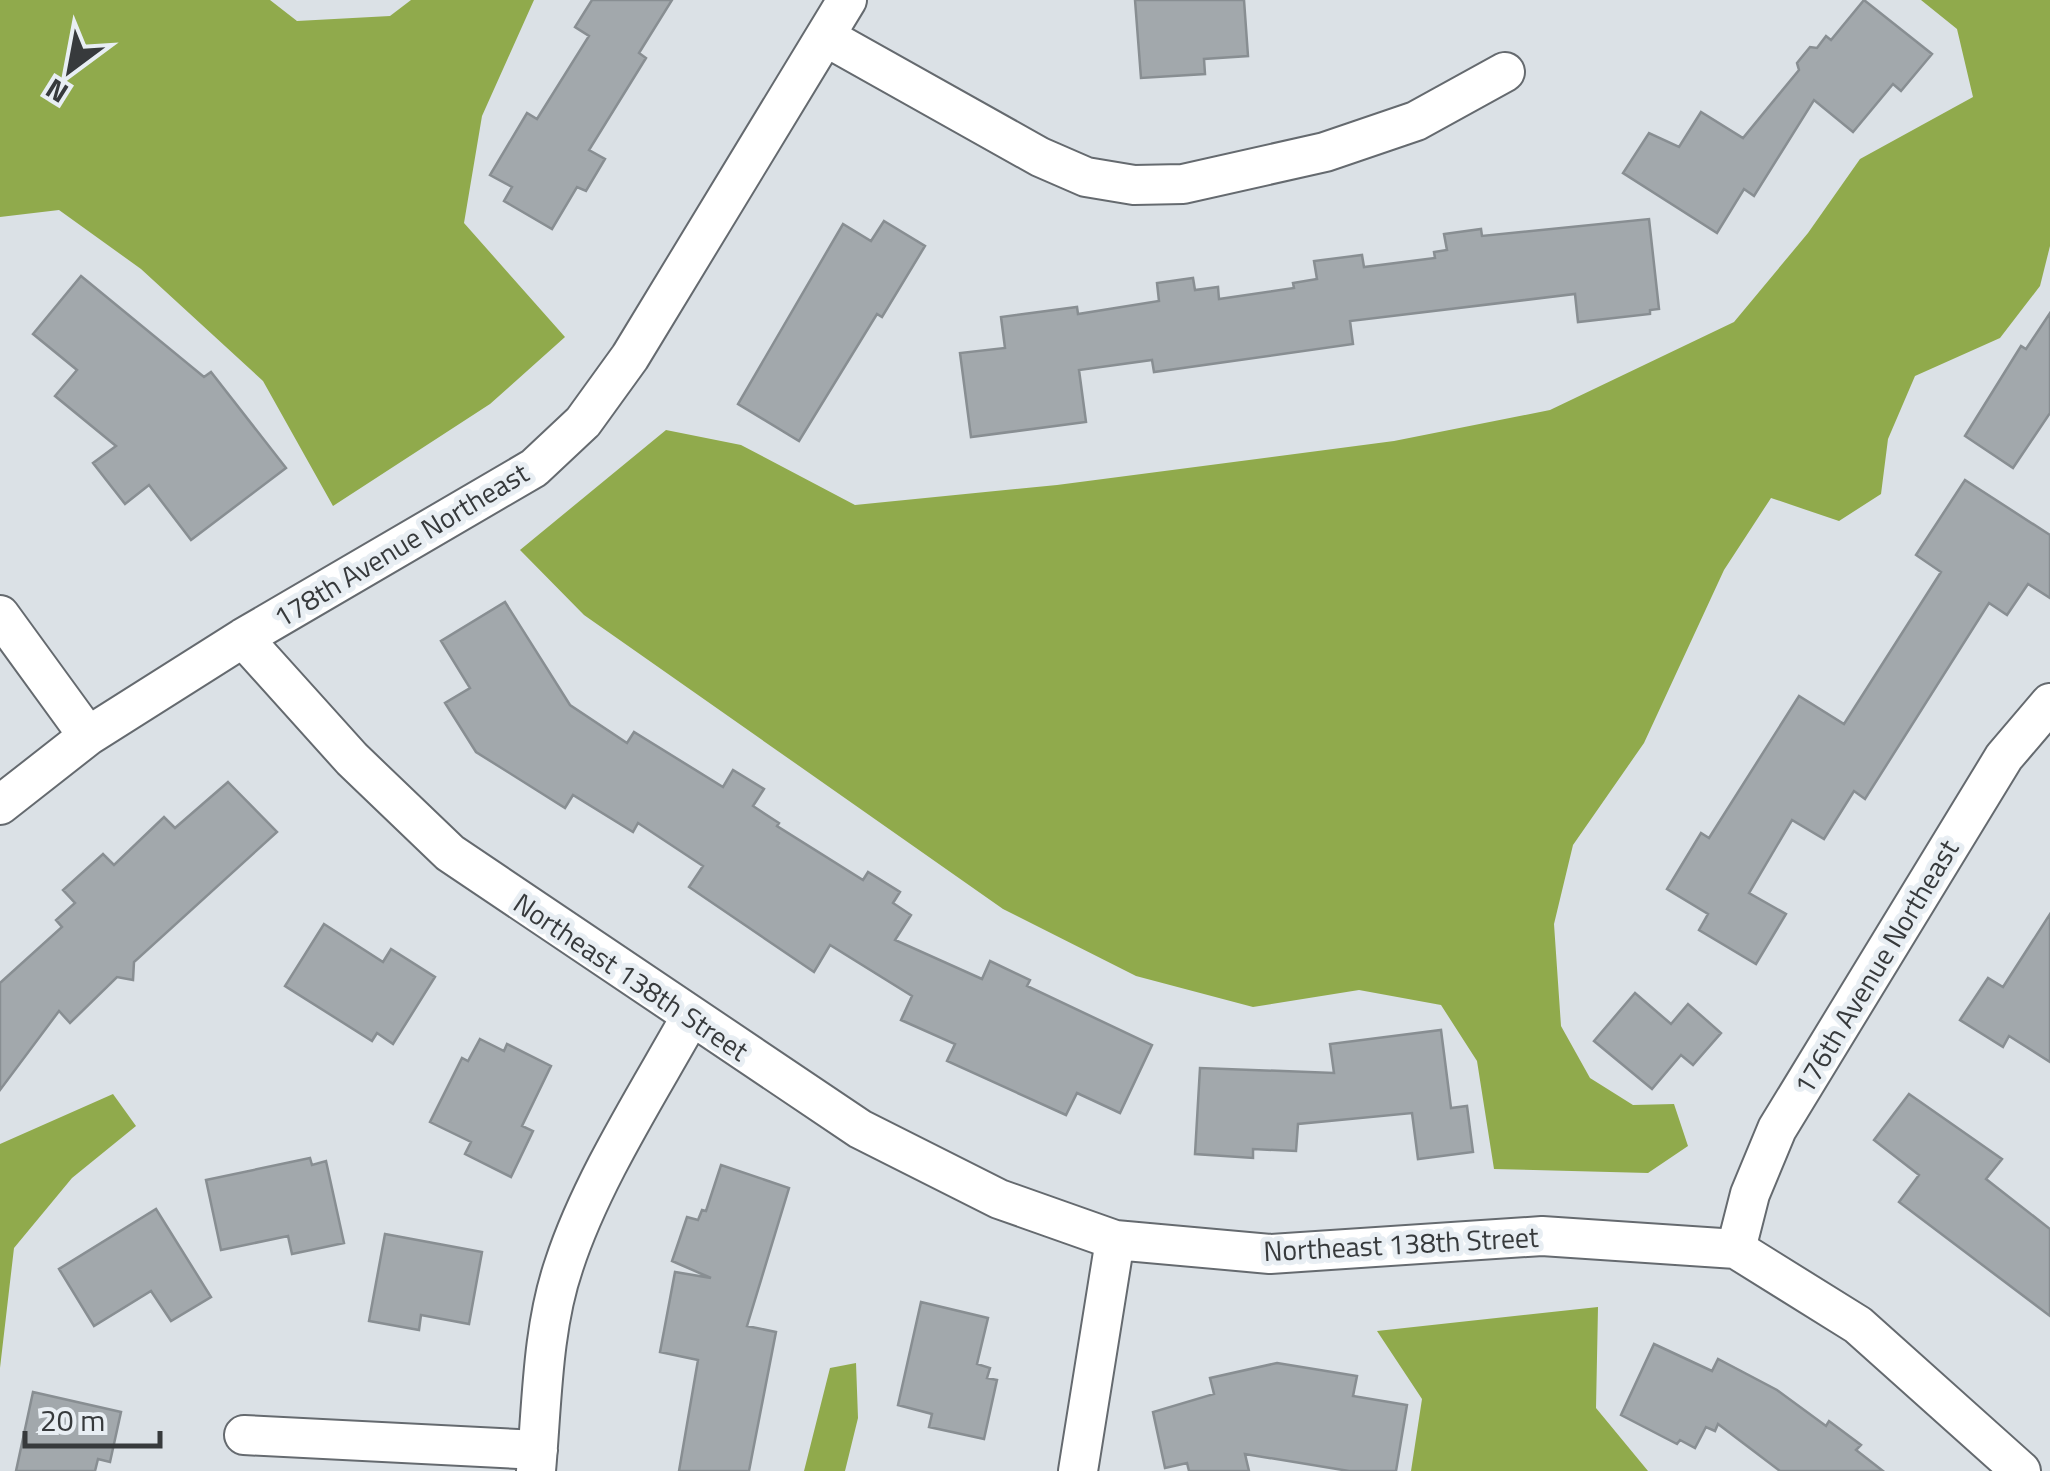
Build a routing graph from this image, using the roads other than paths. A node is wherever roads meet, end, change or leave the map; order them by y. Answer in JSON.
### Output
{"nodes":[{"id":1,"x":847,"y":0,"type":"edge"},
{"id":2,"x":826,"y":37,"type":"junction"},
{"id":3,"x":1505,"y":72,"type":"dead end"},
{"id":4,"x":0,"y":615,"type":"edge"},
{"id":5,"x":244,"y":638,"type":"junction"},
{"id":6,"x":2050,"y":703,"type":"edge"},
{"id":7,"x":88,"y":736,"type":"junction"},
{"id":8,"x":0,"y":805,"type":"edge"},
{"id":9,"x":690,"y":1018,"type":"junction"},
{"id":10,"x":1115,"y":1240,"type":"junction"},
{"id":11,"x":1736,"y":1249,"type":"junction"},
{"id":12,"x":244,"y":1435,"type":"dead end"},
{"id":13,"x":537,"y":1461,"type":"edge"},
{"id":14,"x":1078,"y":1471,"type":"edge"},
{"id":15,"x":2021,"y":1471,"type":"edge"}],
"edges":[{"from":1,"to":2,"type":"street","name":"178th Avenue Northeast"},
{"from":2,"to":3,"type":"street"},
{"from":2,"to":5,"type":"street","name":"178th Avenue Northeast"},
{"from":4,"to":7,"type":"street"},
{"from":5,"to":7,"type":"street","name":"178th Avenue Northeast"},
{"from":5,"to":9,"type":"street","name":"Northeast 138th Street"},
{"from":6,"to":11,"type":"street","name":"176th Avenue Northeast"},
{"from":7,"to":8,"type":"street","name":"178th Avenue Northeast"},
{"from":9,"to":10,"type":"street","name":"Northeast 138th Street"},
{"from":9,"to":13,"type":"street"},
{"from":10,"to":11,"type":"street","name":"Northeast 138th Street"},
{"from":10,"to":14,"type":"street"},
{"from":11,"to":15,"type":"street","name":"Northeast 138th Street"},
{"from":12,"to":13,"type":"street"}]}
